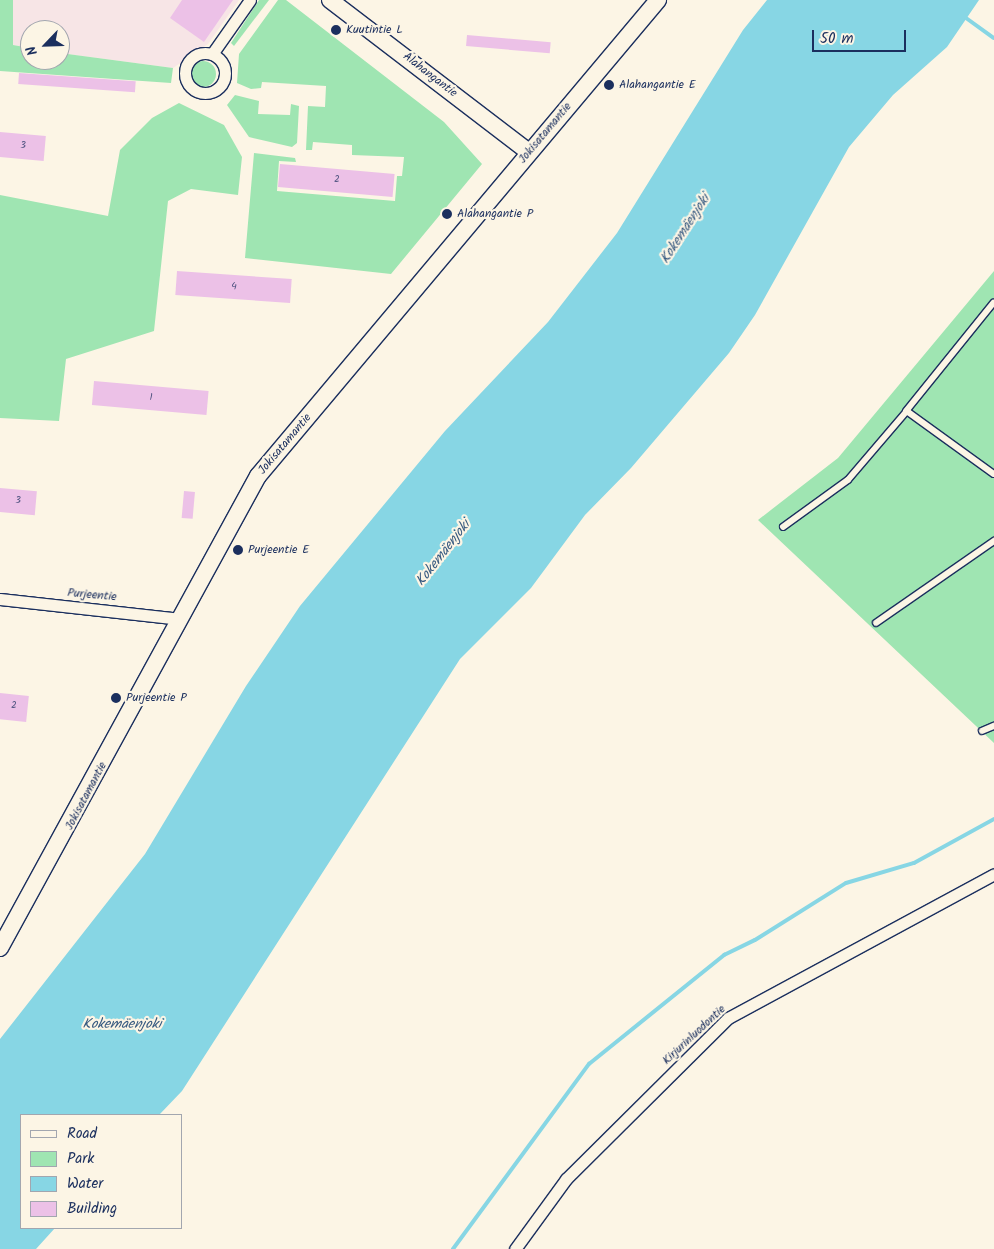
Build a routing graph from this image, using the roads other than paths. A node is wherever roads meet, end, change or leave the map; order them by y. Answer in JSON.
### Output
{"nodes":[{"id":1,"x":250,"y":0,"type":"edge"},
{"id":2,"x":330,"y":0,"type":"edge"},
{"id":3,"x":658,"y":0,"type":"edge"},
{"id":4,"x":212,"y":54,"type":"dead end"},
{"id":5,"x":529,"y":152,"type":"junction"},
{"id":6,"x":994,"y":304,"type":"edge"},
{"id":7,"x":906,"y":411,"type":"junction"},
{"id":8,"x":994,"y":474,"type":"edge"},
{"id":9,"x":783,"y":527,"type":"dead end"},
{"id":10,"x":994,"y":541,"type":"edge"},
{"id":11,"x":0,"y":599,"type":"edge"},
{"id":12,"x":181,"y":619,"type":"junction"},
{"id":13,"x":876,"y":622,"type":"dead end"},
{"id":14,"x":994,"y":726,"type":"edge"},
{"id":15,"x":982,"y":731,"type":"dead end"},
{"id":16,"x":994,"y":874,"type":"edge"},
{"id":17,"x":0,"y":948,"type":"edge"},
{"id":18,"x":515,"y":1249,"type":"edge"}],
"edges":[{"from":1,"to":4,"type":"street"},
{"from":2,"to":5,"type":"street","name":"Alahangantie"},
{"from":3,"to":5,"type":"street","name":"Jokisatamantie"},
{"from":5,"to":12,"type":"street","name":"Jokisatamantie"},
{"from":6,"to":7,"type":"lane"},
{"from":7,"to":8,"type":"lane"},
{"from":7,"to":9,"type":"lane"},
{"from":10,"to":13,"type":"lane"},
{"from":11,"to":12,"type":"street","name":"Purjeentie"},
{"from":12,"to":17,"type":"street","name":"Jokisatamantie"},
{"from":14,"to":15,"type":"lane"},
{"from":16,"to":18,"type":"street","name":"Kirjurinluodontie"}]}
